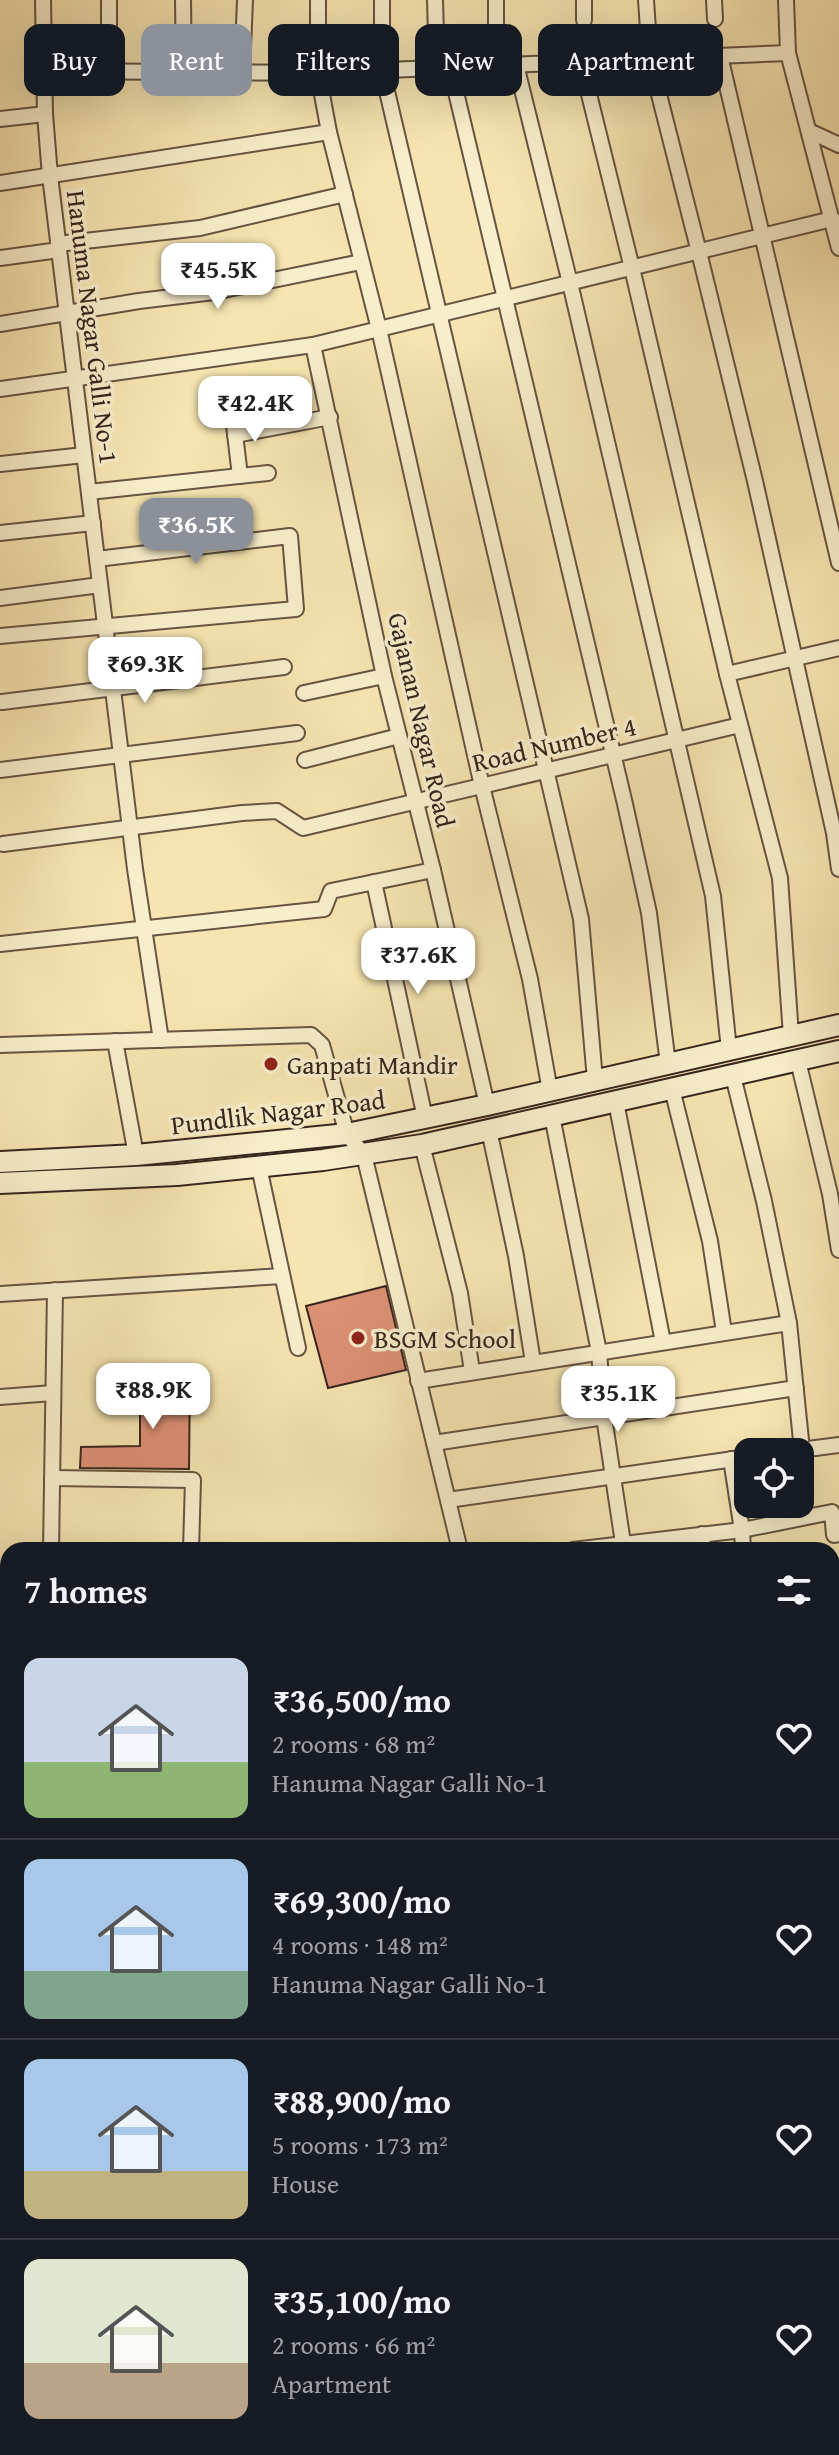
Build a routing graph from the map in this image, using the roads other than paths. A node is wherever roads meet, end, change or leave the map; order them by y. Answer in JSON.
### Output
{"nodes":[{"id":1,"x":43,"y":0,"type":"edge"},
{"id":2,"x":109,"y":0,"type":"edge"},
{"id":3,"x":183,"y":0,"type":"edge"},
{"id":4,"x":245,"y":0,"type":"edge"},
{"id":5,"x":318,"y":0,"type":"edge"},
{"id":6,"x":382,"y":0,"type":"edge"},
{"id":7,"x":435,"y":0,"type":"edge"},
{"id":8,"x":496,"y":0,"type":"edge"},
{"id":9,"x":584,"y":0,"type":"edge"},
{"id":10,"x":646,"y":0,"type":"edge"},
{"id":11,"x":714,"y":0,"type":"edge"},
{"id":12,"x":786,"y":0,"type":"edge"},
{"id":13,"x":715,"y":19,"type":"dead end"},
{"id":14,"x":584,"y":20,"type":"dead end"},
{"id":15,"x":43,"y":24,"type":"edge"},
{"id":16,"x":109,"y":24,"type":"edge"},
{"id":17,"x":183,"y":24,"type":"edge"},
{"id":18,"x":244,"y":24,"type":"edge"},
{"id":19,"x":318,"y":24,"type":"edge"},
{"id":20,"x":382,"y":24,"type":"edge"},
{"id":21,"x":438,"y":24,"type":"edge"},
{"id":22,"x":496,"y":24,"type":"edge"},
{"id":23,"x":648,"y":24,"type":"edge"},
{"id":24,"x":788,"y":53,"type":"junction"},
{"id":25,"x":723,"y":56,"type":"edge"},
{"id":26,"x":723,"y":69,"type":"edge"},
{"id":27,"x":522,"y":89,"type":"edge"},
{"id":28,"x":45,"y":96,"type":"edge"},
{"id":29,"x":322,"y":96,"type":"edge"},
{"id":30,"x":388,"y":96,"type":"edge"},
{"id":31,"x":451,"y":96,"type":"edge"},
{"id":32,"x":589,"y":96,"type":"edge"},
{"id":33,"x":659,"y":96,"type":"edge"},
{"id":34,"x":45,"y":114,"type":"junction"},
{"id":35,"x":0,"y":119,"type":"edge"},
{"id":36,"x":809,"y":131,"type":"junction"},
{"id":37,"x":329,"y":132,"type":"junction"},
{"id":38,"x":839,"y":145,"type":"edge"},
{"id":39,"x":50,"y":176,"type":"junction"},
{"id":40,"x":0,"y":183,"type":"edge"},
{"id":41,"x":345,"y":194,"type":"junction"},
{"id":42,"x":836,"y":221,"type":"edge"},
{"id":43,"x":762,"y":237,"type":"junction"},
{"id":44,"x":59,"y":247,"type":"junction"},
{"id":45,"x":839,"y":248,"type":"edge"},
{"id":46,"x":699,"y":252,"type":"junction"},
{"id":47,"x":0,"y":258,"type":"edge"},
{"id":48,"x":361,"y":262,"type":"junction"},
{"id":49,"x":632,"y":268,"type":"junction"},
{"id":50,"x":570,"y":283,"type":"junction"},
{"id":51,"x":505,"y":299,"type":"junction"},
{"id":52,"x":67,"y":315,"type":"junction"},
{"id":53,"x":438,"y":316,"type":"junction"},
{"id":54,"x":0,"y":324,"type":"edge"},
{"id":55,"x":379,"y":329,"type":"junction"},
{"id":56,"x":313,"y":345,"type":"junction"},
{"id":57,"x":74,"y":378,"type":"junction"},
{"id":58,"x":0,"y":389,"type":"edge"},
{"id":59,"x":233,"y":417,"type":"dead end"},
{"id":60,"x":330,"y":417,"type":"junction"},
{"id":61,"x":235,"y":435,"type":"junction"},
{"id":62,"x":84,"y":455,"type":"junction"},
{"id":63,"x":0,"y":464,"type":"edge"},
{"id":64,"x":268,"y":473,"type":"dead end"},
{"id":65,"x":240,"y":476,"type":"junction"},
{"id":66,"x":89,"y":492,"type":"junction"},
{"id":67,"x":93,"y":523,"type":"junction"},
{"id":68,"x":0,"y":533,"type":"edge"},
{"id":69,"x":97,"y":559,"type":"junction"},
{"id":70,"x":839,"y":563,"type":"edge"},
{"id":71,"x":100,"y":585,"type":"junction"},
{"id":72,"x":0,"y":598,"type":"edge"},
{"id":73,"x":106,"y":627,"type":"junction"},
{"id":74,"x":0,"y":636,"type":"edge"},
{"id":75,"x":839,"y":648,"type":"edge"},
{"id":76,"x":794,"y":658,"type":"junction"},
{"id":77,"x":284,"y":667,"type":"dead end"},
{"id":78,"x":727,"y":674,"type":"junction"},
{"id":79,"x":384,"y":676,"type":"junction"},
{"id":80,"x":113,"y":690,"type":"junction"},
{"id":81,"x":304,"y":693,"type":"dead end"},
{"id":82,"x":2,"y":702,"type":"edge"},
{"id":83,"x":740,"y":725,"type":"junction"},
{"id":84,"x":297,"y":733,"type":"dead end"},
{"id":85,"x":399,"y":736,"type":"junction"},
{"id":86,"x":677,"y":740,"type":"junction"},
{"id":87,"x":614,"y":755,"type":"junction"},
{"id":88,"x":122,"y":756,"type":"junction"},
{"id":89,"x":305,"y":760,"type":"dead end"},
{"id":90,"x":0,"y":770,"type":"edge"},
{"id":91,"x":546,"y":771,"type":"junction"},
{"id":92,"x":482,"y":786,"type":"junction"},
{"id":93,"x":416,"y":802,"type":"junction"},
{"id":94,"x":130,"y":828,"type":"junction"},
{"id":95,"x":3,"y":844,"type":"dead end"},
{"id":96,"x":839,"y":869,"type":"edge"},
{"id":97,"x":433,"y":870,"type":"junction"},
{"id":98,"x":374,"y":882,"type":"junction"},
{"id":99,"x":143,"y":927,"type":"junction"},
{"id":100,"x":0,"y":944,"type":"edge"},
{"id":101,"x":839,"y":1025,"type":"edge"},
{"id":102,"x":791,"y":1036,"type":"junction"},
{"id":103,"x":161,"y":1040,"type":"junction"},
{"id":104,"x":115,"y":1041,"type":"junction"},
{"id":105,"x":0,"y":1045,"type":"edge"},
{"id":106,"x":729,"y":1050,"type":"junction"},
{"id":107,"x":839,"y":1051,"type":"edge"},
{"id":108,"x":798,"y":1061,"type":"junction"},
{"id":109,"x":668,"y":1064,"type":"junction"},
{"id":110,"x":733,"y":1076,"type":"junction"},
{"id":111,"x":595,"y":1080,"type":"junction"},
{"id":112,"x":672,"y":1089,"type":"junction"},
{"id":113,"x":550,"y":1091,"type":"junction"},
{"id":114,"x":616,"y":1102,"type":"junction"},
{"id":115,"x":487,"y":1105,"type":"junction"},
{"id":116,"x":552,"y":1116,"type":"junction"},
{"id":117,"x":425,"y":1118,"type":"junction"},
{"id":118,"x":489,"y":1130,"type":"junction"},
{"id":119,"x":347,"y":1134,"type":"junction"},
{"id":120,"x":422,"y":1145,"type":"junction"},
{"id":121,"x":136,"y":1155,"type":"junction"},
{"id":122,"x":364,"y":1155,"type":"junction"},
{"id":123,"x":0,"y":1162,"type":"edge"},
{"id":124,"x":259,"y":1167,"type":"junction"},
{"id":125,"x":0,"y":1183,"type":"edge"},
{"id":126,"x":839,"y":1250,"type":"edge"},
{"id":127,"x":282,"y":1276,"type":"junction"},
{"id":128,"x":55,"y":1290,"type":"junction"},
{"id":129,"x":0,"y":1294,"type":"edge"},
{"id":130,"x":789,"y":1323,"type":"junction"},
{"id":131,"x":724,"y":1332,"type":"junction"},
{"id":132,"x":663,"y":1342,"type":"junction"},
{"id":133,"x":298,"y":1348,"type":"dead end"},
{"id":134,"x":599,"y":1352,"type":"junction"},
{"id":135,"x":533,"y":1362,"type":"junction"},
{"id":136,"x":472,"y":1371,"type":"junction"},
{"id":137,"x":418,"y":1381,"type":"junction"},
{"id":138,"x":796,"y":1388,"type":"junction"},
{"id":139,"x":53,"y":1393,"type":"junction"},
{"id":140,"x":0,"y":1397,"type":"edge"},
{"id":141,"x":604,"y":1417,"type":"junction"},
{"id":142,"x":801,"y":1438,"type":"edge"},
{"id":143,"x":434,"y":1443,"type":"junction"},
{"id":144,"x":839,"y":1445,"type":"edge"},
{"id":145,"x":814,"y":1448,"type":"edge"},
{"id":146,"x":731,"y":1459,"type":"junction"},
{"id":147,"x":734,"y":1459,"type":"edge"},
{"id":148,"x":614,"y":1477,"type":"junction"},
{"id":149,"x":52,"y":1478,"type":"junction"},
{"id":150,"x":448,"y":1500,"type":"junction"},
{"id":151,"x":742,"y":1530,"type":"junction"},
{"id":152,"x":702,"y":1534,"type":"junction"},
{"id":153,"x":839,"y":1534,"type":"edge"},
{"id":154,"x":51,"y":1542,"type":"edge"},
{"id":155,"x":191,"y":1542,"type":"edge"},
{"id":156,"x":458,"y":1542,"type":"edge"},
{"id":157,"x":623,"y":1542,"type":"edge"},
{"id":158,"x":665,"y":1542,"type":"edge"},
{"id":159,"x":702,"y":1542,"type":"edge"},
{"id":160,"x":743,"y":1542,"type":"edge"}],
"edges":[{"from":1,"to":15,"type":"street","name":"Hanuma Nagar Galli No-1"},
{"from":2,"to":16,"type":"street"},
{"from":3,"to":17,"type":"street"},
{"from":4,"to":18,"type":"street"},
{"from":5,"to":19,"type":"street"},
{"from":6,"to":20,"type":"street"},
{"from":7,"to":21,"type":"street"},
{"from":8,"to":22,"type":"street"},
{"from":9,"to":14,"type":"street"},
{"from":10,"to":23,"type":"street"},
{"from":11,"to":13,"type":"street"},
{"from":12,"to":24,"type":"street"},
{"from":24,"to":25,"type":"street"},
{"from":24,"to":36,"type":"street"},
{"from":26,"to":43,"type":"street"},
{"from":27,"to":50,"type":"street"},
{"from":28,"to":34,"type":"street","name":"Hanuma Nagar Galli No-1"},
{"from":29,"to":37,"type":"street"},
{"from":30,"to":53,"type":"street"},
{"from":31,"to":51,"type":"street"},
{"from":32,"to":49,"type":"street"},
{"from":33,"to":46,"type":"street"},
{"from":34,"to":35,"type":"street"},
{"from":34,"to":39,"type":"street","name":"Hanuma Nagar Galli No-1"},
{"from":36,"to":38,"type":"street"},
{"from":36,"to":42,"type":"street"},
{"from":37,"to":39,"type":"street"},
{"from":37,"to":41,"type":"street"},
{"from":39,"to":40,"type":"street"},
{"from":39,"to":44,"type":"street","name":"Hanuma Nagar Galli No-1"},
{"from":41,"to":44,"type":"street"},
{"from":41,"to":48,"type":"street"},
{"from":42,"to":43,"type":"street"},
{"from":42,"to":45,"type":"street"},
{"from":43,"to":46,"type":"street"},
{"from":43,"to":70,"type":"street"},
{"from":44,"to":47,"type":"street"},
{"from":44,"to":52,"type":"street","name":"Hanuma Nagar Galli No-1"},
{"from":46,"to":49,"type":"street"},
{"from":46,"to":76,"type":"street"},
{"from":48,"to":52,"type":"street"},
{"from":48,"to":55,"type":"street"},
{"from":49,"to":50,"type":"street"},
{"from":49,"to":78,"type":"street"},
{"from":50,"to":51,"type":"street"},
{"from":50,"to":86,"type":"street"},
{"from":51,"to":53,"type":"street"},
{"from":51,"to":87,"type":"street"},
{"from":52,"to":54,"type":"street"},
{"from":52,"to":57,"type":"street","name":"Hanuma Nagar Galli No-1"},
{"from":53,"to":55,"type":"street"},
{"from":53,"to":91,"type":"street"},
{"from":55,"to":56,"type":"street"},
{"from":55,"to":92,"type":"street"},
{"from":56,"to":57,"type":"street"},
{"from":56,"to":60,"type":"street","name":"Gajanan Nagar Road"},
{"from":57,"to":58,"type":"street"},
{"from":57,"to":62,"type":"street","name":"Hanuma Nagar Galli No-1"},
{"from":59,"to":61,"type":"street"},
{"from":60,"to":61,"type":"street"},
{"from":60,"to":79,"type":"street","name":"Gajanan Nagar Road"},
{"from":61,"to":65,"type":"street"},
{"from":62,"to":63,"type":"street"},
{"from":62,"to":66,"type":"street","name":"Hanuma Nagar Galli No-1"},
{"from":64,"to":65,"type":"street"},
{"from":65,"to":66,"type":"street"},
{"from":66,"to":67,"type":"street","name":"Hanuma Nagar Galli No-1"},
{"from":67,"to":68,"type":"street"},
{"from":67,"to":69,"type":"street","name":"Hanuma Nagar Galli No-1"},
{"from":69,"to":71,"type":"street","name":"Hanuma Nagar Galli No-1"},
{"from":69,"to":73,"type":"street"},
{"from":71,"to":72,"type":"street"},
{"from":71,"to":73,"type":"street","name":"Hanuma Nagar Galli No-1"},
{"from":73,"to":74,"type":"street"},
{"from":73,"to":80,"type":"street","name":"Hanuma Nagar Galli No-1"},
{"from":75,"to":76,"type":"street"},
{"from":76,"to":78,"type":"street"},
{"from":76,"to":96,"type":"street"},
{"from":77,"to":80,"type":"street"},
{"from":78,"to":83,"type":"street"},
{"from":79,"to":81,"type":"street"},
{"from":79,"to":85,"type":"street","name":"Gajanan Nagar Road"},
{"from":80,"to":82,"type":"street"},
{"from":80,"to":88,"type":"street","name":"Hanuma Nagar Galli No-1"},
{"from":83,"to":86,"type":"street","name":"Road Number 4"},
{"from":83,"to":102,"type":"street"},
{"from":84,"to":88,"type":"street"},
{"from":85,"to":89,"type":"street"},
{"from":85,"to":93,"type":"street","name":"Gajanan Nagar Road"},
{"from":86,"to":87,"type":"street","name":"Road Number 4"},
{"from":86,"to":106,"type":"street"},
{"from":87,"to":91,"type":"street","name":"Road Number 4"},
{"from":87,"to":109,"type":"street"},
{"from":88,"to":90,"type":"street"},
{"from":88,"to":94,"type":"street","name":"Hanuma Nagar Galli No-1"},
{"from":91,"to":92,"type":"street","name":"Road Number 4"},
{"from":91,"to":111,"type":"street"},
{"from":92,"to":93,"type":"street","name":"Road Number 4"},
{"from":92,"to":113,"type":"street"},
{"from":93,"to":94,"type":"street","name":"Road Number 4"},
{"from":93,"to":97,"type":"street","name":"Gajanan Nagar Road"},
{"from":94,"to":95,"type":"street","name":"Road Number 4"},
{"from":94,"to":99,"type":"street","name":"Hanuma Nagar Galli No-1"},
{"from":97,"to":98,"type":"street"},
{"from":97,"to":115,"type":"street","name":"Gajanan Nagar Road"},
{"from":98,"to":99,"type":"street"},
{"from":98,"to":117,"type":"street"},
{"from":99,"to":100,"type":"street"},
{"from":99,"to":103,"type":"street","name":"Hanuma Nagar Galli No-1"},
{"from":101,"to":102,"type":"main road","name":"Pundlik Nagar Road"},
{"from":102,"to":106,"type":"main road","name":"Pundlik Nagar Road"},
{"from":103,"to":104,"type":"street"},
{"from":103,"to":119,"type":"street"},
{"from":104,"to":105,"type":"street"},
{"from":104,"to":121,"type":"street"},
{"from":106,"to":109,"type":"main road","name":"Pundlik Nagar Road"},
{"from":107,"to":108,"type":"main road","name":"Pundlik Nagar Road"},
{"from":108,"to":110,"type":"main road","name":"Pundlik Nagar Road"},
{"from":108,"to":126,"type":"street"},
{"from":109,"to":111,"type":"main road","name":"Pundlik Nagar Road"},
{"from":110,"to":112,"type":"main road","name":"Pundlik Nagar Road"},
{"from":110,"to":130,"type":"street"},
{"from":111,"to":113,"type":"main road","name":"Pundlik Nagar Road"},
{"from":112,"to":114,"type":"main road","name":"Pundlik Nagar Road"},
{"from":112,"to":131,"type":"street"},
{"from":113,"to":115,"type":"main road","name":"Pundlik Nagar Road"},
{"from":114,"to":116,"type":"main road","name":"Pundlik Nagar Road"},
{"from":114,"to":132,"type":"street"},
{"from":115,"to":117,"type":"main road","name":"Pundlik Nagar Road"},
{"from":116,"to":118,"type":"main road","name":"Pundlik Nagar Road"},
{"from":116,"to":134,"type":"street"},
{"from":117,"to":119,"type":"main road","name":"Pundlik Nagar Road"},
{"from":118,"to":120,"type":"main road","name":"Pundlik Nagar Road"},
{"from":118,"to":135,"type":"street"},
{"from":119,"to":121,"type":"main road","name":"Pundlik Nagar Road"},
{"from":119,"to":122,"type":"street"},
{"from":120,"to":122,"type":"main road","name":"Pundlik Nagar Road"},
{"from":120,"to":136,"type":"street"},
{"from":121,"to":123,"type":"main road","name":"Pundlik Nagar Road"},
{"from":122,"to":124,"type":"main road","name":"Pundlik Nagar Road"},
{"from":122,"to":137,"type":"street"},
{"from":124,"to":125,"type":"main road","name":"Pundlik Nagar Road"},
{"from":124,"to":127,"type":"street"},
{"from":127,"to":128,"type":"street"},
{"from":127,"to":133,"type":"street"},
{"from":128,"to":129,"type":"street"},
{"from":128,"to":139,"type":"street"},
{"from":130,"to":131,"type":"street"},
{"from":130,"to":138,"type":"street"},
{"from":131,"to":132,"type":"street"},
{"from":132,"to":134,"type":"street"},
{"from":134,"to":135,"type":"street"},
{"from":134,"to":141,"type":"street"},
{"from":135,"to":136,"type":"street"},
{"from":136,"to":137,"type":"street"},
{"from":137,"to":143,"type":"street"},
{"from":138,"to":141,"type":"street"},
{"from":138,"to":142,"type":"street"},
{"from":139,"to":140,"type":"street"},
{"from":139,"to":149,"type":"street"},
{"from":141,"to":143,"type":"street"},
{"from":141,"to":148,"type":"street"},
{"from":143,"to":150,"type":"street"},
{"from":144,"to":145,"type":"street"},
{"from":146,"to":147,"type":"street"},
{"from":146,"to":148,"type":"street"},
{"from":146,"to":151,"type":"street"},
{"from":148,"to":150,"type":"street"},
{"from":148,"to":157,"type":"street"},
{"from":149,"to":154,"type":"street"},
{"from":149,"to":155,"type":"street"},
{"from":150,"to":156,"type":"street"},
{"from":151,"to":152,"type":"street"},
{"from":151,"to":153,"type":"street"},
{"from":151,"to":160,"type":"street"},
{"from":152,"to":158,"type":"street"},
{"from":152,"to":159,"type":"street"}]}
